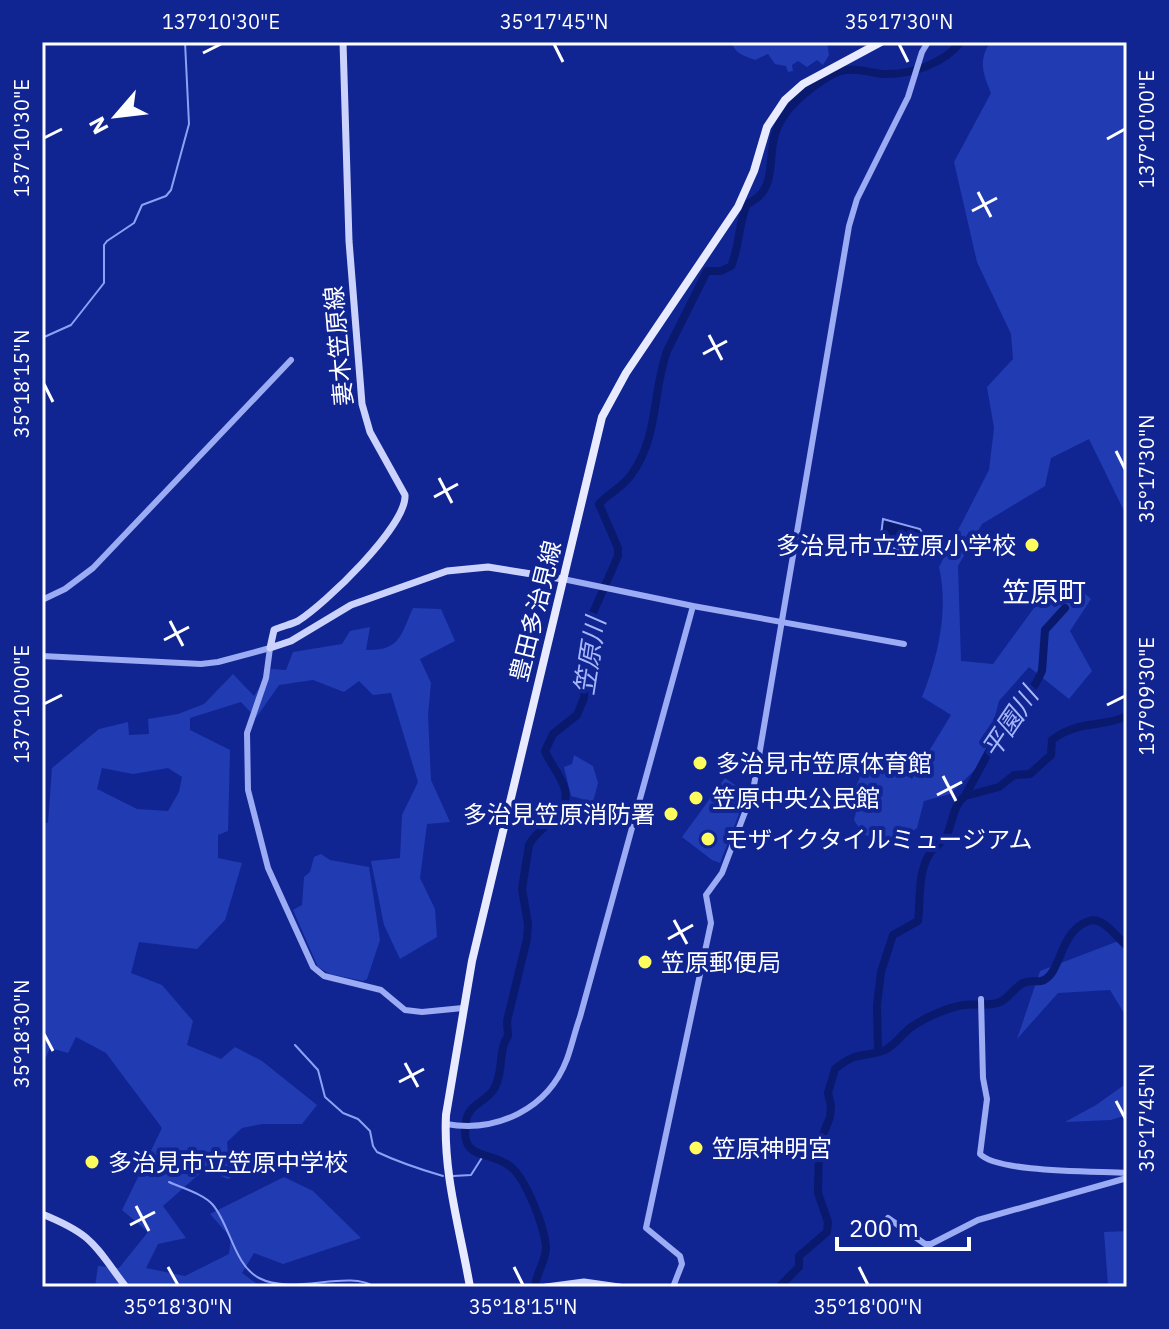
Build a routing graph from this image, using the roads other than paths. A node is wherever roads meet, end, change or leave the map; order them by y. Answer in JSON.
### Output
{"nodes":[{"id":1,"x":343,"y":42,"type":"edge"},
{"id":2,"x":881,"y":42,"type":"edge"},
{"id":3,"x":928,"y":42,"type":"edge"},
{"id":4,"x":291,"y":360,"type":"dead end"},
{"id":5,"x":563,"y":579,"type":"junction"},
{"id":6,"x":42,"y":600,"type":"edge"},
{"id":7,"x":693,"y":606,"type":"junction"},
{"id":8,"x":782,"y":621,"type":"junction"},
{"id":9,"x":904,"y":644,"type":"dead end"},
{"id":10,"x":270,"y":648,"type":"junction"},
{"id":11,"x":42,"y":656,"type":"edge"},
{"id":12,"x":981,"y":999,"type":"dead end"},
{"id":13,"x":463,"y":1008,"type":"junction"},
{"id":14,"x":446,"y":1124,"type":"junction"},
{"id":15,"x":1127,"y":1176,"type":"edge"},
{"id":16,"x":42,"y":1214,"type":"edge"},
{"id":17,"x":888,"y":1218,"type":"dead end"},
{"id":18,"x":126,"y":1287,"type":"edge"},
{"id":19,"x":470,"y":1287,"type":"edge"},
{"id":20,"x":546,"y":1287,"type":"edge"},
{"id":21,"x":619,"y":1287,"type":"edge"},
{"id":22,"x":673,"y":1287,"type":"edge"}],
"edges":[{"from":1,"to":10,"type":"main road","name":"妻木笠原線"},
{"from":2,"to":5,"type":"main road","name":"豊田多治見線"},
{"from":3,"to":8,"type":"street"},
{"from":4,"to":6,"type":"street"},
{"from":5,"to":7,"type":"street"},
{"from":5,"to":10,"type":"main road"},
{"from":5,"to":13,"type":"main road","name":"豊田多治見線"},
{"from":7,"to":8,"type":"street"},
{"from":7,"to":14,"type":"street"},
{"from":8,"to":9,"type":"street"},
{"from":8,"to":22,"type":"street"},
{"from":10,"to":11,"type":"street"},
{"from":10,"to":13,"type":"street"},
{"from":12,"to":15,"type":"street"},
{"from":13,"to":14,"type":"main road","name":"豊田多治見線"},
{"from":14,"to":19,"type":"main road","name":"豊田多治見線"},
{"from":15,"to":17,"type":"street"},
{"from":16,"to":18,"type":"main road"},
{"from":20,"to":21,"type":"main road"}]}
